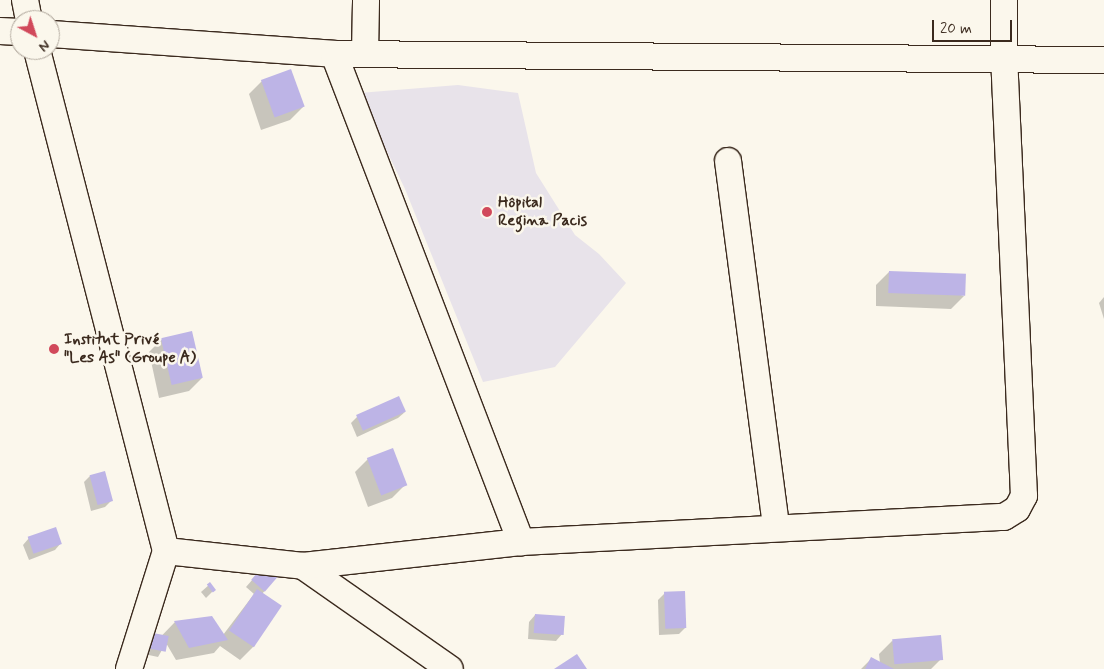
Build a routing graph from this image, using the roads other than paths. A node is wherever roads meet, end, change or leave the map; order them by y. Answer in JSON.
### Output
{"nodes":[{"id":1,"x":366,"y":0,"type":"edge"},
{"id":2,"x":1004,"y":0,"type":"edge"},
{"id":3,"x":60,"y":35,"type":"edge"},
{"id":4,"x":334,"y":54,"type":"junction"},
{"id":5,"x":365,"y":54,"type":"junction"},
{"id":6,"x":1004,"y":59,"type":"junction"},
{"id":7,"x":40,"y":60,"type":"edge"},
{"id":8,"x":1104,"y":60,"type":"edge"},
{"id":9,"x":728,"y":161,"type":"dead end"},
{"id":10,"x":776,"y":528,"type":"junction"},
{"id":11,"x":521,"y":542,"type":"junction"},
{"id":12,"x":166,"y":551,"type":"junction"},
{"id":13,"x":303,"y":566,"type":"junction"},
{"id":14,"x":129,"y":669,"type":"edge"},
{"id":15,"x":450,"y":669,"type":"edge"}],
"edges":[{"from":1,"to":5,"type":"street"},
{"from":2,"to":6,"type":"street"},
{"from":3,"to":4,"type":"street"},
{"from":4,"to":5,"type":"street"},
{"from":4,"to":11,"type":"street"},
{"from":5,"to":6,"type":"street"},
{"from":6,"to":8,"type":"street"},
{"from":6,"to":10,"type":"street"},
{"from":7,"to":12,"type":"street"},
{"from":9,"to":10,"type":"street"},
{"from":10,"to":11,"type":"street"},
{"from":11,"to":13,"type":"street"},
{"from":12,"to":13,"type":"street"},
{"from":12,"to":14,"type":"street"},
{"from":13,"to":15,"type":"street"}]}
